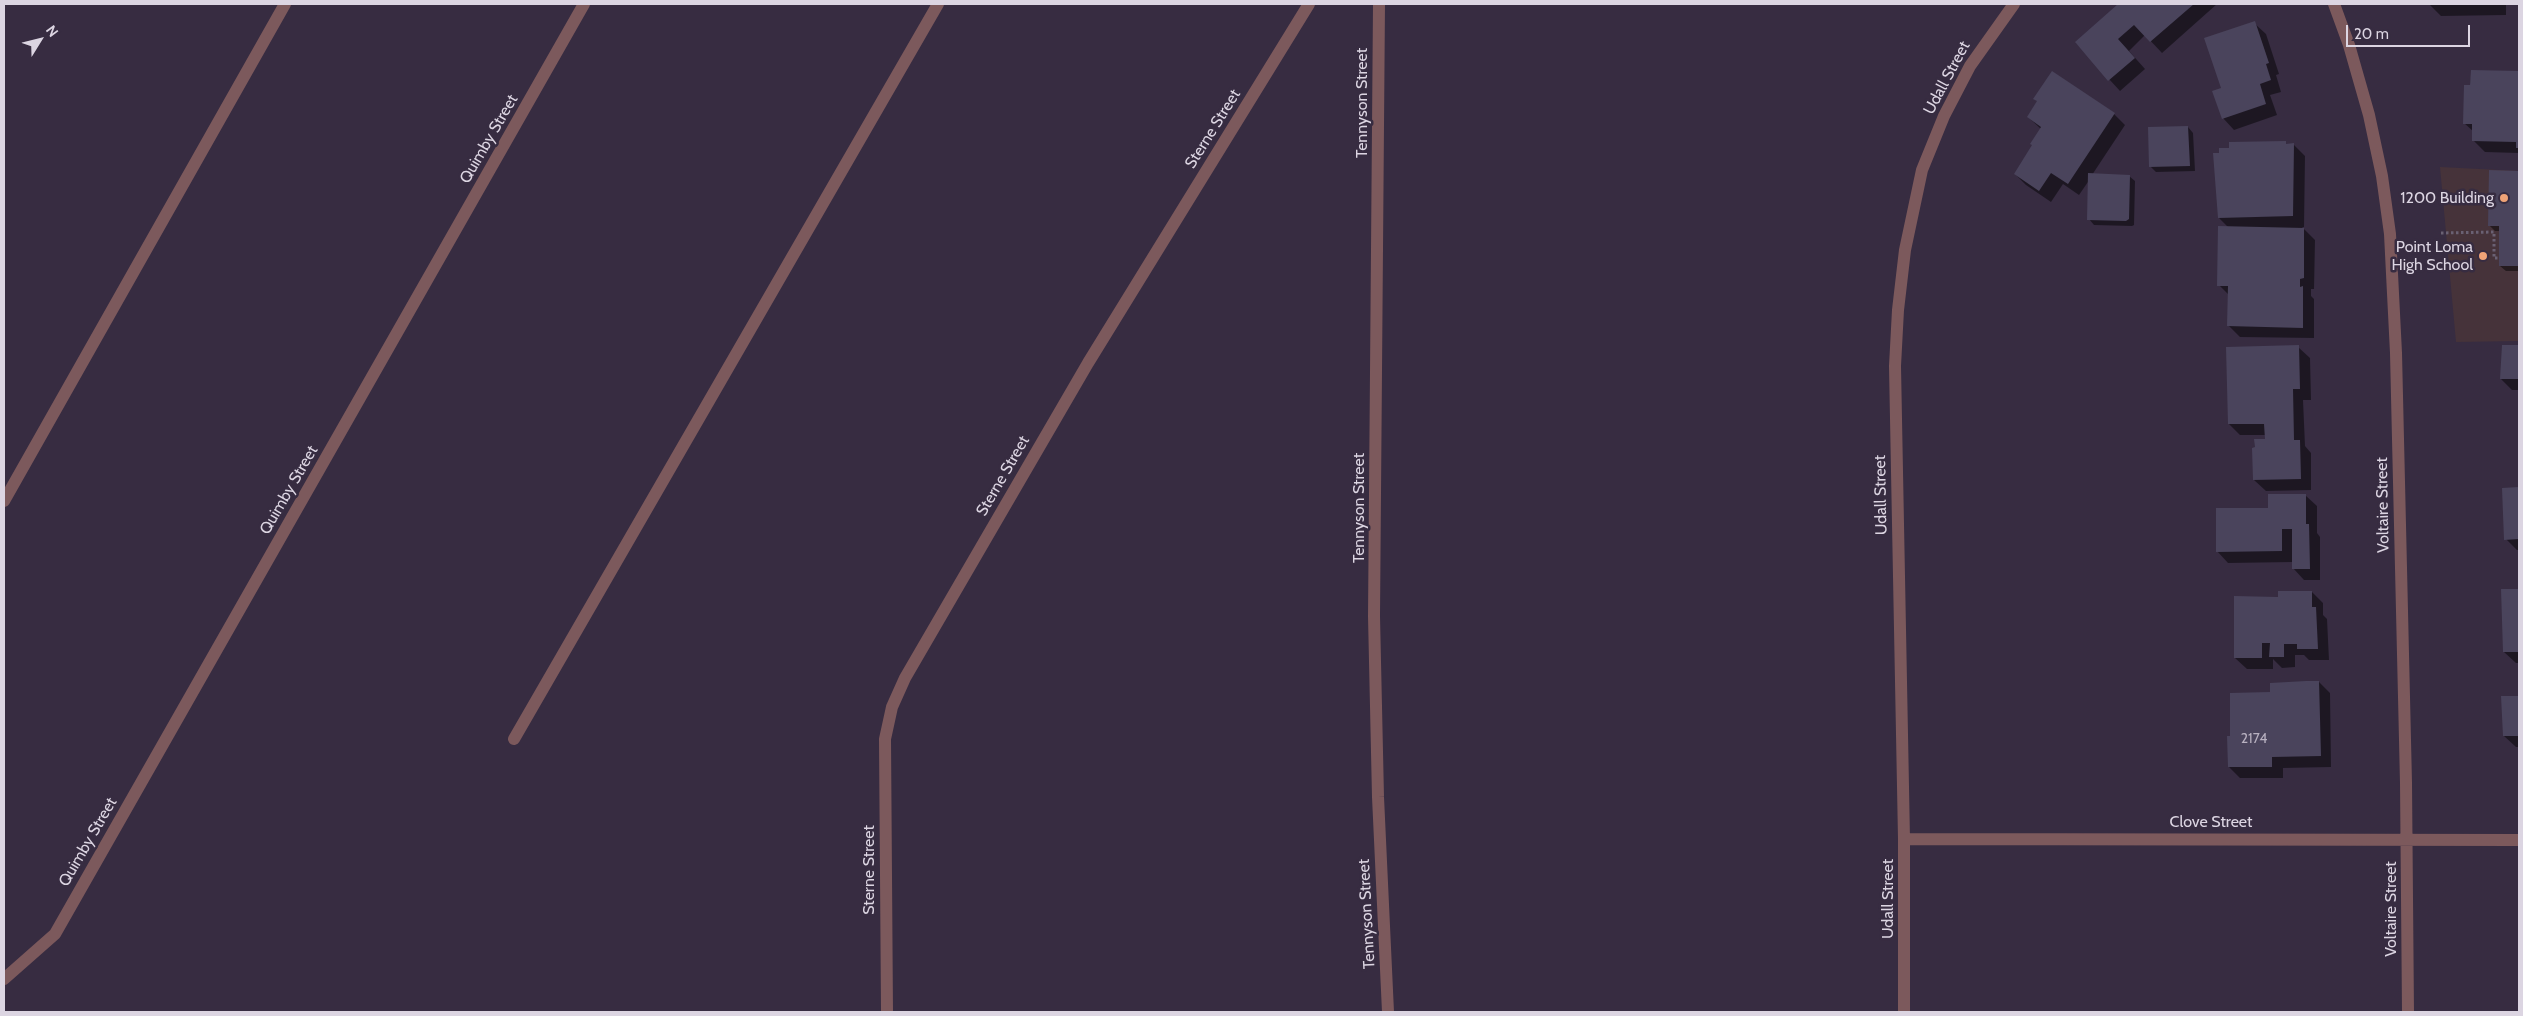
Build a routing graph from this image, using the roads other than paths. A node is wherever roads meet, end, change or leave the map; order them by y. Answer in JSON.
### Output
{"nodes":[{"id":1,"x":285,"y":4,"type":"edge"},
{"id":2,"x":584,"y":4,"type":"edge"},
{"id":3,"x":938,"y":4,"type":"edge"},
{"id":4,"x":1309,"y":4,"type":"edge"},
{"id":5,"x":1379,"y":4,"type":"edge"},
{"id":6,"x":2014,"y":4,"type":"edge"},
{"id":7,"x":2334,"y":4,"type":"edge"},
{"id":8,"x":4,"y":501,"type":"edge"},
{"id":9,"x":514,"y":739,"type":"dead end"},
{"id":10,"x":2406,"y":838,"type":"junction"},
{"id":11,"x":1904,"y":839,"type":"junction"},
{"id":12,"x":2519,"y":840,"type":"edge"},
{"id":13,"x":4,"y":979,"type":"edge"},
{"id":14,"x":887,"y":1012,"type":"edge"},
{"id":15,"x":1388,"y":1012,"type":"edge"},
{"id":16,"x":1904,"y":1012,"type":"edge"},
{"id":17,"x":2408,"y":1012,"type":"edge"}],
"edges":[{"from":1,"to":8,"type":"street"},
{"from":2,"to":13,"type":"street","name":"Quimby Street"},
{"from":3,"to":9,"type":"street"},
{"from":4,"to":14,"type":"street","name":"Sterne Street"},
{"from":5,"to":15,"type":"street","name":"Tennyson Street"},
{"from":6,"to":11,"type":"street","name":"Udall Street"},
{"from":7,"to":10,"type":"street","name":"Voltaire Street"},
{"from":10,"to":11,"type":"street","name":"Clove Street"},
{"from":10,"to":12,"type":"street","name":"Clove Street"},
{"from":10,"to":17,"type":"street","name":"Voltaire Street"},
{"from":11,"to":16,"type":"street","name":"Udall Street"}]}
